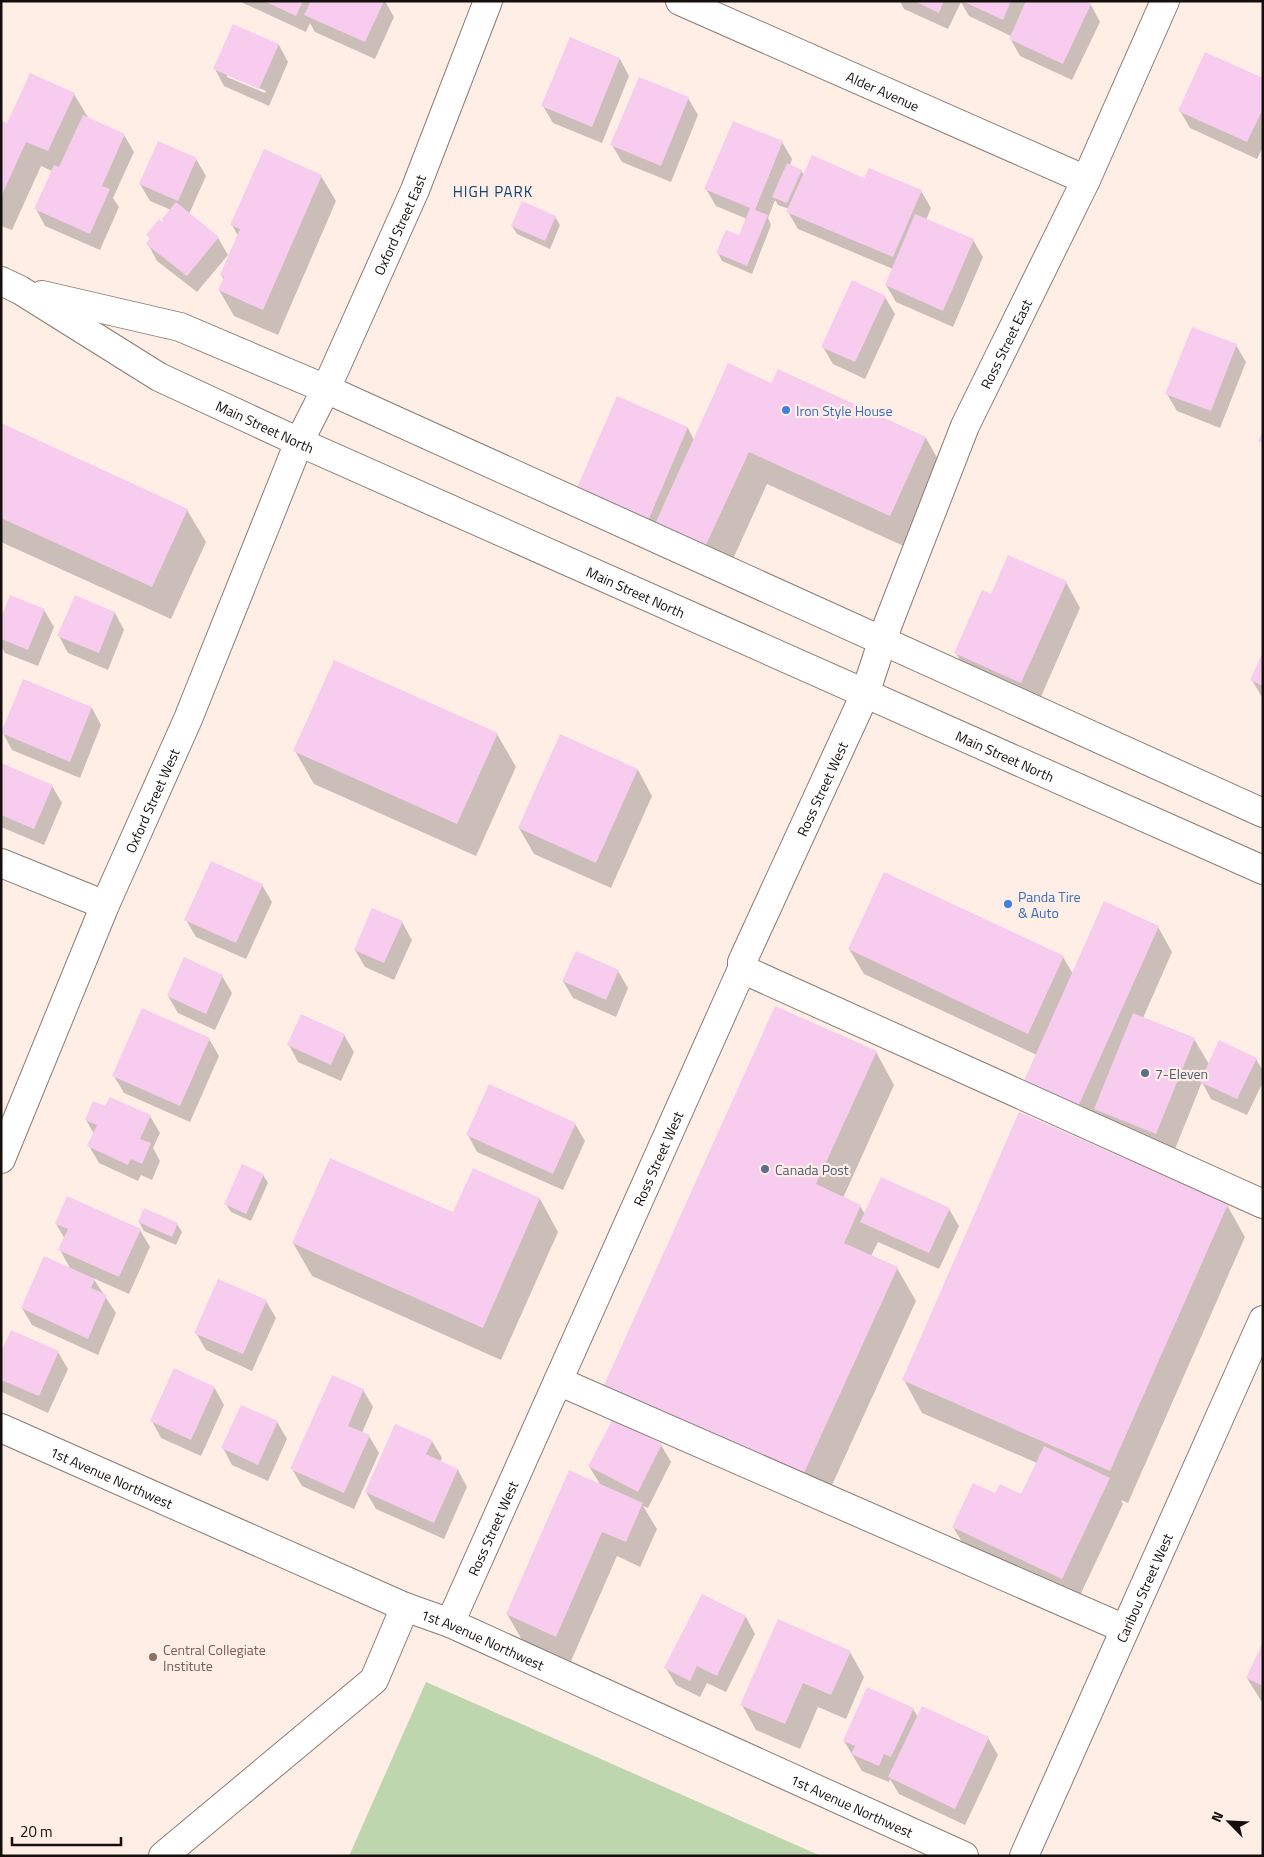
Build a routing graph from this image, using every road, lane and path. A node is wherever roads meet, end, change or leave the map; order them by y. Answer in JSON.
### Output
{"nodes":[{"id":1,"x":488,"y":1,"type":"edge"},
{"id":2,"x":680,"y":1,"type":"edge"},
{"id":3,"x":1165,"y":1,"type":"edge"},
{"id":4,"x":1086,"y":180,"type":"junction"},
{"id":5,"x":11,"y":285,"type":"edge"},
{"id":6,"x":326,"y":389,"type":"junction"},
{"id":7,"x":299,"y":442,"type":"junction"},
{"id":8,"x":882,"y":640,"type":"junction"},
{"id":9,"x":865,"y":694,"type":"junction"},
{"id":10,"x":1263,"y":812,"type":"edge"},
{"id":11,"x":1,"y":863,"type":"edge"},
{"id":12,"x":1263,"y":870,"type":"edge"},
{"id":13,"x":105,"y":905,"type":"junction"},
{"id":14,"x":742,"y":969,"type":"junction"},
{"id":15,"x":1,"y":1159,"type":"edge"},
{"id":16,"x":1263,"y":1204,"type":"edge"},
{"id":17,"x":1263,"y":1320,"type":"edge"},
{"id":18,"x":558,"y":1381,"type":"junction"},
{"id":19,"x":1,"y":1428,"type":"edge"},
{"id":20,"x":405,"y":1608,"type":"junction"},
{"id":21,"x":450,"y":1623,"type":"junction"},
{"id":22,"x":1125,"y":1629,"type":"junction"},
{"id":23,"x":163,"y":1856,"type":"edge"},
{"id":24,"x":964,"y":1856,"type":"edge"},
{"id":25,"x":1024,"y":1856,"type":"edge"}],
"edges":[{"from":1,"to":6,"type":"street","name":"Oxford Street East"},
{"from":2,"to":4,"type":"street","name":"Alder Avenue"},
{"from":3,"to":4,"type":"street","name":"Ross Street East"},
{"from":4,"to":8,"type":"street","name":"Ross Street East"},
{"from":5,"to":6,"type":"street","name":"Main Street North"},
{"from":5,"to":7,"type":"street","name":"Main Street North"},
{"from":6,"to":7,"type":"street","name":"Oxford Street East"},
{"from":6,"to":8,"type":"street","name":"Main Street North"},
{"from":7,"to":9,"type":"street","name":"Main Street North"},
{"from":7,"to":13,"type":"street","name":"Oxford Street West"},
{"from":8,"to":9,"type":"street","name":"Ross Street East"},
{"from":8,"to":10,"type":"street","name":"Main Street North"},
{"from":9,"to":12,"type":"street","name":"Main Street North"},
{"from":9,"to":14,"type":"street","name":"Ross Street West"},
{"from":11,"to":13,"type":"street"},
{"from":13,"to":15,"type":"street","name":"Oxford Street West"},
{"from":14,"to":16,"type":"street"},
{"from":14,"to":18,"type":"street","name":"Ross Street West"},
{"from":17,"to":22,"type":"street","name":"Caribou Street West"},
{"from":18,"to":21,"type":"street","name":"Ross Street West"},
{"from":18,"to":22,"type":"street"},
{"from":19,"to":20,"type":"street","name":"1st Avenue Northwest"},
{"from":20,"to":21,"type":"street","name":"1st Avenue Northwest"},
{"from":20,"to":23,"type":"street"},
{"from":21,"to":24,"type":"street","name":"1st Avenue Northwest"},
{"from":22,"to":25,"type":"street","name":"Caribou Street West"}]}
